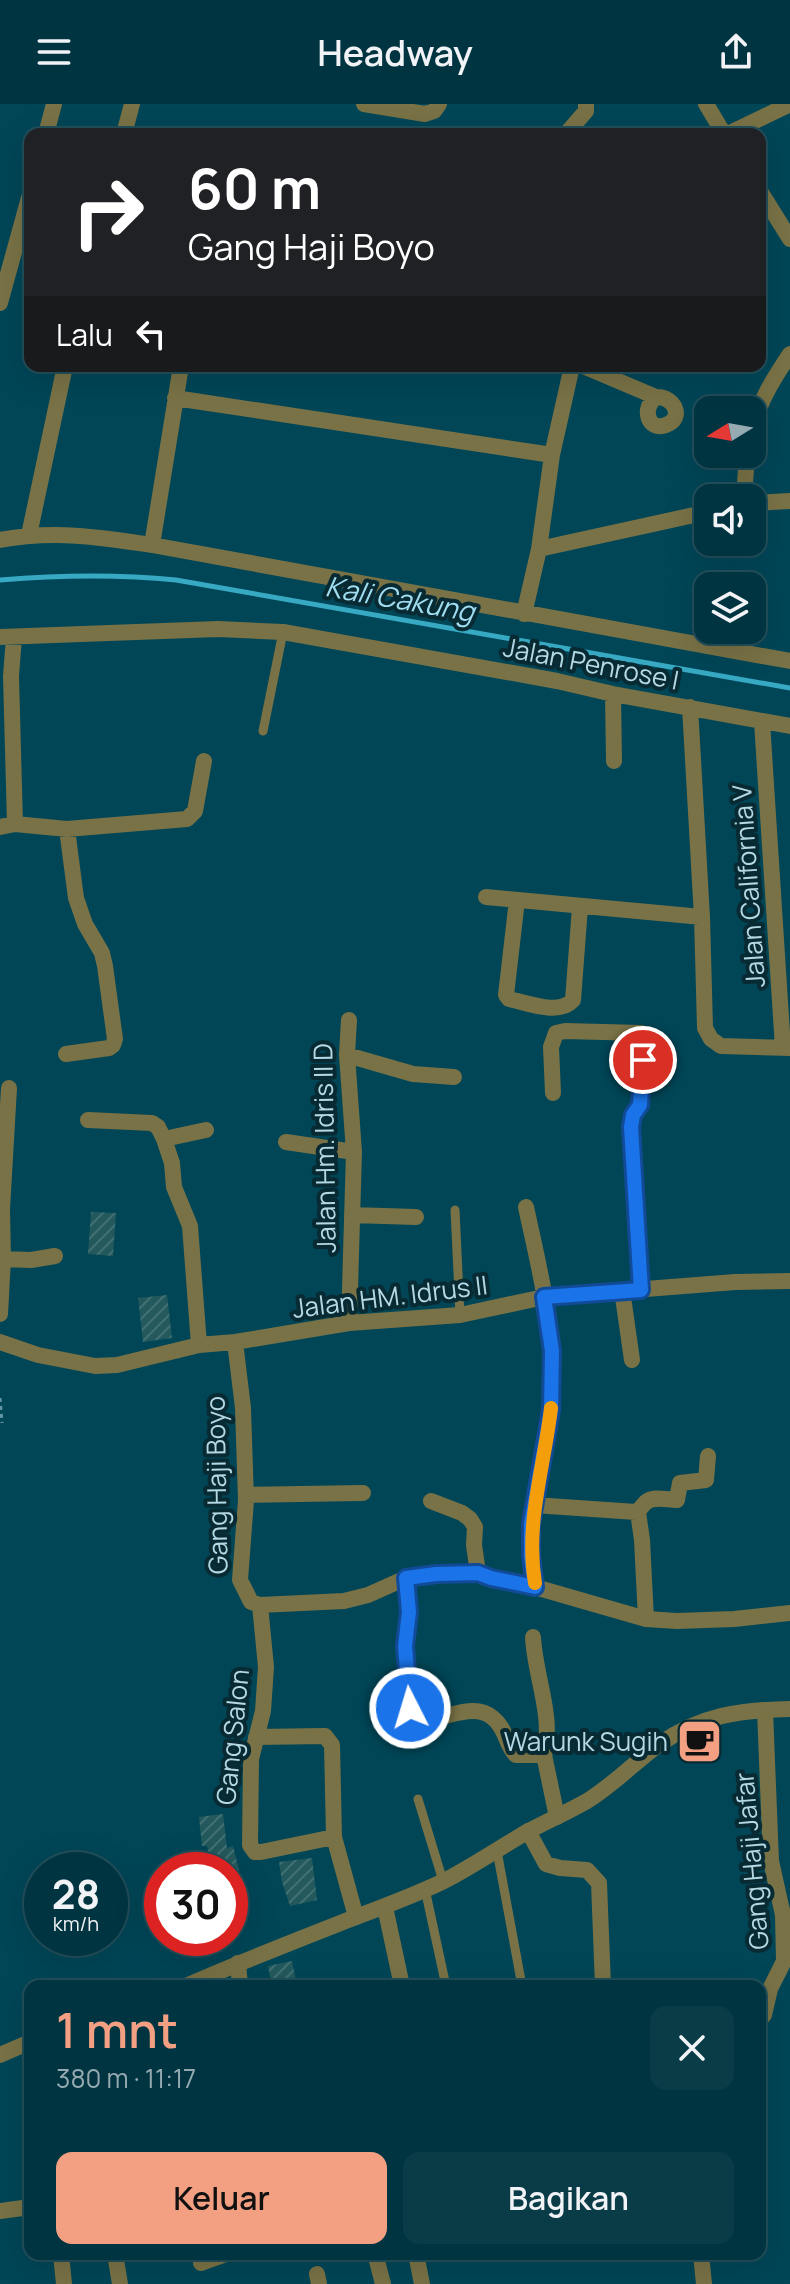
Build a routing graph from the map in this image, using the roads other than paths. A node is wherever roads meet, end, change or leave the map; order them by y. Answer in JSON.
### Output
{"nodes":[{"id":1,"x":54,"y":104,"type":"edge"},
{"id":2,"x":132,"y":104,"type":"edge"},
{"id":3,"x":364,"y":104,"type":"edge"},
{"id":4,"x":439,"y":104,"type":"edge"},
{"id":5,"x":586,"y":104,"type":"edge"},
{"id":6,"x":706,"y":104,"type":"edge"},
{"id":7,"x":790,"y":104,"type":"edge"},
{"id":8,"x":48,"y":128,"type":"edge"},
{"id":9,"x":126,"y":128,"type":"edge"},
{"id":10,"x":571,"y":128,"type":"edge"},
{"id":11,"x":722,"y":128,"type":"edge"},
{"id":12,"x":739,"y":128,"type":"edge"},
{"id":13,"x":766,"y":201,"type":"edge"},
{"id":14,"x":24,"y":216,"type":"edge"},
{"id":15,"x":790,"y":239,"type":"edge"},
{"id":16,"x":0,"y":303,"type":"edge"},
{"id":17,"x":790,"y":354,"type":"edge"},
{"id":18,"x":64,"y":372,"type":"edge"},
{"id":19,"x":180,"y":372,"type":"edge"},
{"id":20,"x":571,"y":372,"type":"edge"},
{"id":21,"x":597,"y":372,"type":"edge"},
{"id":22,"x":765,"y":396,"type":"edge"},
{"id":23,"x":656,"y":397,"type":"dead end"},
{"id":24,"x":175,"y":398,"type":"junction"},
{"id":25,"x":552,"y":455,"type":"junction"},
{"id":26,"x":790,"y":501,"type":"edge"},
{"id":27,"x":766,"y":502,"type":"edge"},
{"id":28,"x":694,"y":515,"type":"edge"},
{"id":29,"x":29,"y":535,"type":"junction"},
{"id":30,"x":0,"y":540,"type":"edge"},
{"id":31,"x":152,"y":545,"type":"junction"},
{"id":32,"x":539,"y":549,"type":"junction"},
{"id":33,"x":524,"y":614,"type":"junction"},
{"id":34,"x":283,"y":632,"type":"junction"},
{"id":35,"x":7,"y":637,"type":"edge"},
{"id":36,"x":790,"y":661,"type":"edge"},
{"id":37,"x":613,"y":694,"type":"junction"},
{"id":38,"x":690,"y":707,"type":"junction"},
{"id":39,"x":762,"y":722,"type":"junction"},
{"id":40,"x":790,"y":726,"type":"edge"},
{"id":41,"x":263,"y":731,"type":"dead end"},
{"id":42,"x":204,"y":761,"type":"dead end"},
{"id":43,"x":614,"y":761,"type":"dead end"},
{"id":44,"x":7,"y":825,"type":"edge"},
{"id":45,"x":67,"y":829,"type":"junction"},
{"id":46,"x":486,"y":897,"type":"dead end"},
{"id":47,"x":517,"y":900,"type":"junction"},
{"id":48,"x":580,"y":907,"type":"junction"},
{"id":49,"x":702,"y":917,"type":"junction"},
{"id":50,"x":349,"y":1020,"type":"dead end"},
{"id":51,"x":787,"y":1048,"type":"edge"},
{"id":52,"x":66,"y":1054,"type":"dead end"},
{"id":53,"x":347,"y":1055,"type":"junction"},
{"id":54,"x":454,"y":1077,"type":"dead end"},
{"id":55,"x":9,"y":1088,"type":"dead end"},
{"id":56,"x":553,"y":1093,"type":"dead end"},
{"id":57,"x":88,"y":1120,"type":"dead end"},
{"id":58,"x":206,"y":1130,"type":"dead end"},
{"id":59,"x":164,"y":1139,"type":"junction"},
{"id":60,"x":286,"y":1142,"type":"dead end"},
{"id":61,"x":354,"y":1152,"type":"junction"},
{"id":62,"x":526,"y":1207,"type":"dead end"},
{"id":63,"x":455,"y":1210,"type":"dead end"},
{"id":64,"x":352,"y":1215,"type":"junction"},
{"id":65,"x":416,"y":1217,"type":"dead end"},
{"id":66,"x":55,"y":1256,"type":"dead end"},
{"id":67,"x":3,"y":1259,"type":"junction"},
{"id":68,"x":790,"y":1281,"type":"edge"},
{"id":69,"x":622,"y":1290,"type":"junction"},
{"id":70,"x":641,"y":1290,"type":"junction"},
{"id":71,"x":544,"y":1297,"type":"junction"},
{"id":72,"x":0,"y":1314,"type":"edge"},
{"id":73,"x":460,"y":1315,"type":"junction"},
{"id":74,"x":349,"y":1323,"type":"junction"},
{"id":75,"x":0,"y":1342,"type":"edge"},
{"id":76,"x":235,"y":1342,"type":"junction"},
{"id":77,"x":199,"y":1345,"type":"junction"},
{"id":78,"x":632,"y":1360,"type":"dead end"},
{"id":79,"x":708,"y":1456,"type":"dead end"},
{"id":80,"x":363,"y":1493,"type":"dead end"},
{"id":81,"x":246,"y":1495,"type":"junction"},
{"id":82,"x":431,"y":1501,"type":"dead end"},
{"id":83,"x":534,"y":1505,"type":"junction"},
{"id":84,"x":638,"y":1512,"type":"junction"},
{"id":85,"x":478,"y":1573,"type":"junction"},
{"id":86,"x":406,"y":1578,"type":"junction"},
{"id":87,"x":535,"y":1587,"type":"junction"},
{"id":88,"x":260,"y":1605,"type":"junction"},
{"id":89,"x":790,"y":1613,"type":"edge"},
{"id":90,"x":646,"y":1619,"type":"junction"},
{"id":91,"x":533,"y":1637,"type":"dead end"},
{"id":92,"x":790,"y":1709,"type":"edge"},
{"id":93,"x":765,"y":1710,"type":"junction"},
{"id":94,"x":256,"y":1737,"type":"junction"},
{"id":95,"x":544,"y":1755,"type":"junction"},
{"id":96,"x":418,"y":1799,"type":"dead end"},
{"id":97,"x":557,"y":1817,"type":"junction"},
{"id":98,"x":528,"y":1831,"type":"junction"},
{"id":99,"x":334,"y":1837,"type":"junction"},
{"id":100,"x":497,"y":1851,"type":"junction"},
{"id":101,"x":443,"y":1881,"type":"junction"},
{"id":102,"x":425,"y":1889,"type":"junction"},
{"id":103,"x":385,"y":1907,"type":"junction"},
{"id":104,"x":356,"y":1917,"type":"junction"},
{"id":105,"x":787,"y":1962,"type":"edge"},
{"id":106,"x":238,"y":1963,"type":"junction"},
{"id":107,"x":200,"y":1980,"type":"edge"},
{"id":108,"x":239,"y":1980,"type":"edge"},
{"id":109,"x":401,"y":1980,"type":"edge"},
{"id":110,"x":445,"y":1980,"type":"edge"},
{"id":111,"x":521,"y":1980,"type":"edge"},
{"id":112,"x":603,"y":1980,"type":"edge"},
{"id":113,"x":766,"y":2006,"type":"edge"},
{"id":114,"x":24,"y":2045,"type":"edge"},
{"id":115,"x":0,"y":2055,"type":"edge"},
{"id":116,"x":24,"y":2208,"type":"edge"},
{"id":117,"x":0,"y":2211,"type":"edge"},
{"id":118,"x":62,"y":2260,"type":"edge"},
{"id":119,"x":116,"y":2260,"type":"edge"},
{"id":120,"x":209,"y":2260,"type":"edge"},
{"id":121,"x":417,"y":2260,"type":"edge"},
{"id":122,"x":702,"y":2260,"type":"edge"},
{"id":123,"x":377,"y":2261,"type":"dead end"},
{"id":124,"x":201,"y":2263,"type":"dead end"},
{"id":125,"x":64,"y":2284,"type":"edge"},
{"id":126,"x":120,"y":2284,"type":"edge"},
{"id":127,"x":383,"y":2284,"type":"edge"},
{"id":128,"x":422,"y":2284,"type":"edge"},
{"id":129,"x":704,"y":2284,"type":"edge"}],
"edges":[{"from":1,"to":8,"type":"street"},
{"from":2,"to":9,"type":"street"},
{"from":3,"to":4,"type":"street"},
{"from":5,"to":10,"type":"street"},
{"from":6,"to":11,"type":"street"},
{"from":7,"to":12,"type":"street"},
{"from":13,"to":15,"type":"street"},
{"from":14,"to":16,"type":"street"},
{"from":17,"to":22,"type":"street"},
{"from":18,"to":29,"type":"street"},
{"from":19,"to":24,"type":"street"},
{"from":20,"to":25,"type":"street"},
{"from":21,"to":23,"type":"street"},
{"from":24,"to":25,"type":"street"},
{"from":24,"to":31,"type":"street"},
{"from":25,"to":32,"type":"street"},
{"from":26,"to":27,"type":"street"},
{"from":28,"to":32,"type":"street"},
{"from":29,"to":30,"type":"street"},
{"from":29,"to":31,"type":"street"},
{"from":31,"to":33,"type":"street"},
{"from":32,"to":33,"type":"street"},
{"from":33,"to":36,"type":"street"},
{"from":34,"to":35,"type":"street","name":"Jalan Penrose I"},
{"from":34,"to":37,"type":"street","name":"Jalan Penrose I"},
{"from":34,"to":41,"type":"lane"},
{"from":35,"to":44,"type":"street"},
{"from":37,"to":38,"type":"street","name":"Jalan Penrose I"},
{"from":37,"to":43,"type":"street"},
{"from":38,"to":39,"type":"street","name":"Jalan Penrose I"},
{"from":38,"to":49,"type":"street"},
{"from":39,"to":40,"type":"street","name":"Jalan Penrose I"},
{"from":39,"to":51,"type":"street","name":"Jalan California V"},
{"from":42,"to":45,"type":"street"},
{"from":44,"to":45,"type":"street"},
{"from":45,"to":52,"type":"street"},
{"from":46,"to":47,"type":"street"},
{"from":47,"to":48,"type":"street"},
{"from":47,"to":48,"type":"street"},
{"from":48,"to":49,"type":"street"},
{"from":49,"to":51,"type":"street"},
{"from":50,"to":53,"type":"street","name":"Jalan Hm. Idris II D"},
{"from":53,"to":54,"type":"street"},
{"from":53,"to":61,"type":"street","name":"Jalan Hm. Idris II D"},
{"from":55,"to":67,"type":"street"},
{"from":56,"to":70,"type":"street"},
{"from":57,"to":59,"type":"street"},
{"from":58,"to":59,"type":"street"},
{"from":59,"to":77,"type":"street"},
{"from":60,"to":61,"type":"street"},
{"from":61,"to":64,"type":"street","name":"Jalan Hm. Idris II D"},
{"from":62,"to":71,"type":"street"},
{"from":63,"to":73,"type":"lane"},
{"from":64,"to":65,"type":"street"},
{"from":64,"to":74,"type":"street","name":"Jalan Hm. Idris II D"},
{"from":66,"to":67,"type":"street"},
{"from":67,"to":72,"type":"street"},
{"from":68,"to":70,"type":"street","name":"Jalan HM. Idrus II"},
{"from":69,"to":70,"type":"street","name":"Jalan HM. Idrus II"},
{"from":69,"to":71,"type":"street","name":"Jalan HM. Idrus II"},
{"from":69,"to":78,"type":"street"},
{"from":71,"to":73,"type":"street","name":"Jalan HM. Idrus II"},
{"from":71,"to":83,"type":"street"},
{"from":73,"to":74,"type":"street","name":"Jalan HM. Idrus II"},
{"from":74,"to":76,"type":"street","name":"Jalan HM. Idrus II"},
{"from":75,"to":77,"type":"street","name":"Jalan HM. Idrus II"},
{"from":76,"to":77,"type":"street","name":"Jalan HM. Idrus II"},
{"from":76,"to":81,"type":"street","name":"Gang Haji Boyo"},
{"from":79,"to":84,"type":"street"},
{"from":80,"to":81,"type":"street"},
{"from":81,"to":88,"type":"street","name":"Gang Haji Boyo"},
{"from":82,"to":85,"type":"street"},
{"from":83,"to":84,"type":"street"},
{"from":83,"to":87,"type":"street"},
{"from":84,"to":90,"type":"street"},
{"from":85,"to":86,"type":"street"},
{"from":85,"to":87,"type":"street"},
{"from":86,"to":88,"type":"street"},
{"from":86,"to":95,"type":"street"},
{"from":87,"to":90,"type":"street"},
{"from":88,"to":94,"type":"street","name":"Gang Salon"},
{"from":89,"to":90,"type":"street"},
{"from":91,"to":95,"type":"street"},
{"from":92,"to":93,"type":"street"},
{"from":93,"to":97,"type":"street"},
{"from":93,"to":105,"type":"street","name":"Gang Haji Jafar"},
{"from":94,"to":99,"type":"street"},
{"from":94,"to":99,"type":"street","name":"Gang Salon"},
{"from":95,"to":97,"type":"street"},
{"from":96,"to":101,"type":"lane"},
{"from":97,"to":98,"type":"street"},
{"from":98,"to":100,"type":"street"},
{"from":98,"to":112,"type":"street"},
{"from":99,"to":104,"type":"street"},
{"from":100,"to":101,"type":"street"},
{"from":100,"to":111,"type":"lane"},
{"from":101,"to":102,"type":"street"},
{"from":102,"to":103,"type":"street"},
{"from":102,"to":110,"type":"lane"},
{"from":103,"to":104,"type":"street"},
{"from":103,"to":109,"type":"street"},
{"from":104,"to":106,"type":"street"},
{"from":105,"to":113,"type":"street"},
{"from":106,"to":107,"type":"street"},
{"from":106,"to":108,"type":"street"},
{"from":114,"to":115,"type":"street"},
{"from":116,"to":117,"type":"street"},
{"from":118,"to":125,"type":"street"},
{"from":119,"to":126,"type":"street"},
{"from":120,"to":124,"type":"street"},
{"from":121,"to":128,"type":"street"},
{"from":122,"to":129,"type":"street"},
{"from":123,"to":127,"type":"street"}]}
